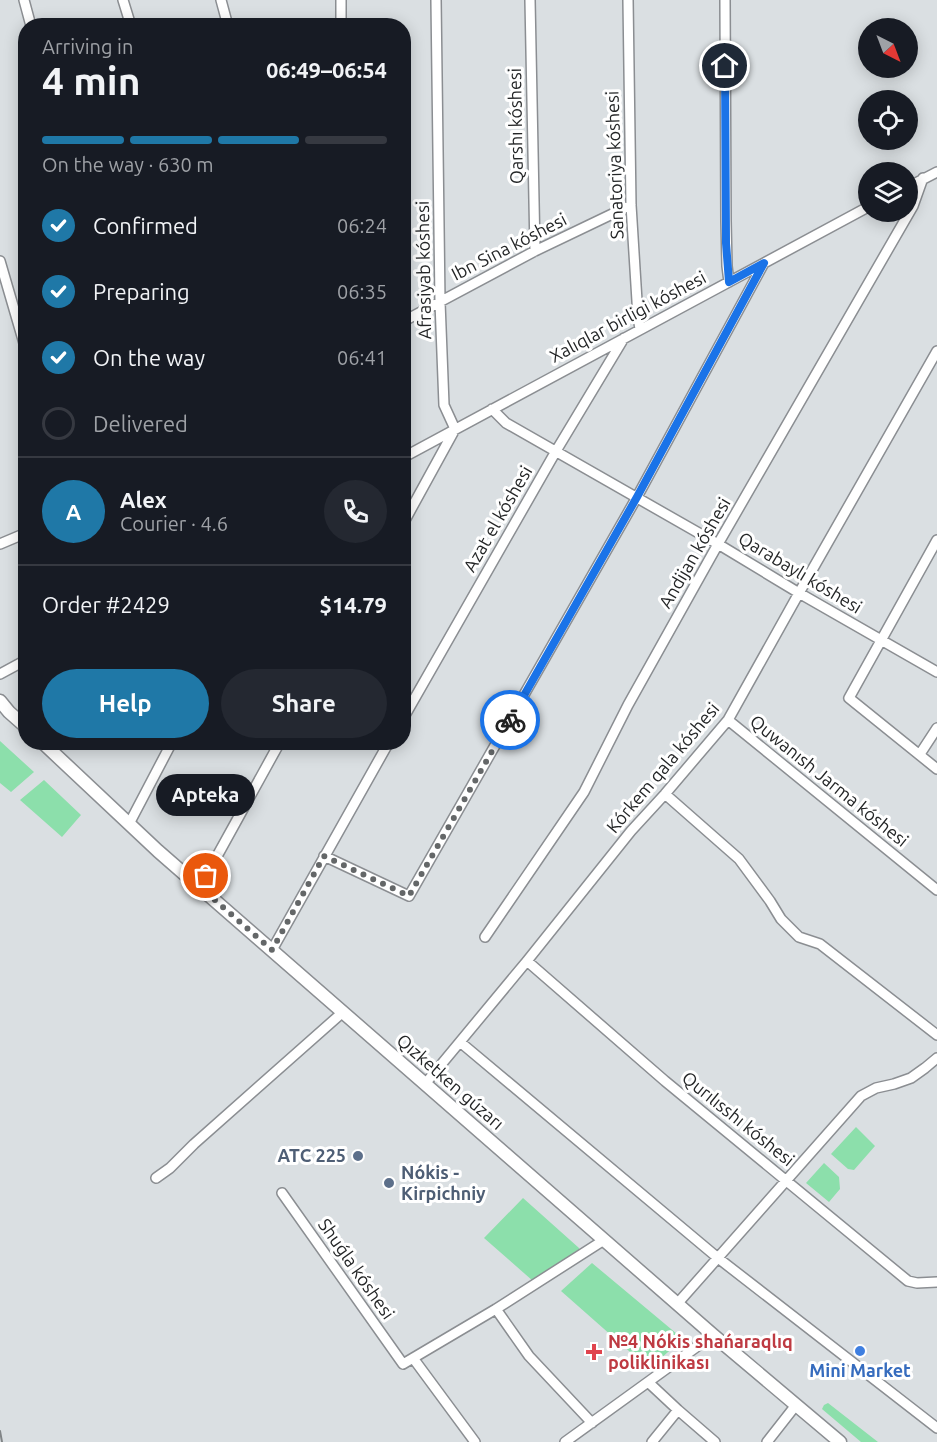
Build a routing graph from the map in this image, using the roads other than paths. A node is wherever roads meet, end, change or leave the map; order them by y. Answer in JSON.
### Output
{"nodes":[{"id":1,"x":24,"y":0,"type":"edge"},
{"id":2,"x":123,"y":0,"type":"edge"},
{"id":3,"x":221,"y":0,"type":"edge"},
{"id":4,"x":341,"y":0,"type":"edge"},
{"id":5,"x":436,"y":0,"type":"edge"},
{"id":6,"x":530,"y":0,"type":"edge"},
{"id":7,"x":628,"y":0,"type":"edge"},
{"id":8,"x":725,"y":0,"type":"edge"},
{"id":9,"x":29,"y":18,"type":"edge"},
{"id":10,"x":129,"y":18,"type":"edge"},
{"id":11,"x":226,"y":18,"type":"edge"},
{"id":12,"x":341,"y":18,"type":"edge"},
{"id":13,"x":937,"y":172,"type":"edge"},
{"id":14,"x":923,"y":178,"type":"junction"},
{"id":15,"x":918,"y":181,"type":"edge"},
{"id":16,"x":631,"y":205,"type":"junction"},
{"id":17,"x":858,"y":212,"type":"edge"},
{"id":18,"x":535,"y":251,"type":"junction"},
{"id":19,"x":0,"y":261,"type":"edge"},
{"id":20,"x":764,"y":263,"type":"junction"},
{"id":21,"x":729,"y":282,"type":"junction"},
{"id":22,"x":440,"y":302,"type":"junction"},
{"id":23,"x":411,"y":317,"type":"edge"},
{"id":24,"x":18,"y":323,"type":"edge"},
{"id":25,"x":640,"y":329,"type":"junction"},
{"id":26,"x":624,"y":338,"type":"junction"},
{"id":27,"x":937,"y":351,"type":"edge"},
{"id":28,"x":492,"y":409,"type":"junction"},
{"id":29,"x":455,"y":429,"type":"junction"},
{"id":30,"x":556,"y":451,"type":"junction"},
{"id":31,"x":411,"y":453,"type":"edge"},
{"id":32,"x":637,"y":497,"type":"junction"},
{"id":33,"x":411,"y":509,"type":"edge"},
{"id":34,"x":18,"y":536,"type":"edge"},
{"id":35,"x":937,"y":540,"type":"edge"},
{"id":36,"x":0,"y":544,"type":"edge"},
{"id":37,"x":718,"y":544,"type":"junction"},
{"id":38,"x":799,"y":593,"type":"junction"},
{"id":39,"x":880,"y":640,"type":"junction"},
{"id":40,"x":18,"y":664,"type":"edge"},
{"id":41,"x":937,"y":672,"type":"edge"},
{"id":42,"x":0,"y":674,"type":"edge"},
{"id":43,"x":0,"y":701,"type":"edge"},
{"id":44,"x":411,"y":705,"type":"edge"},
{"id":45,"x":18,"y":720,"type":"edge"},
{"id":46,"x":728,"y":720,"type":"junction"},
{"id":47,"x":937,"y":728,"type":"edge"},
{"id":48,"x":50,"y":750,"type":"edge"},
{"id":49,"x":168,"y":750,"type":"edge"},
{"id":50,"x":276,"y":750,"type":"edge"},
{"id":51,"x":384,"y":750,"type":"edge"},
{"id":52,"x":920,"y":754,"type":"junction"},
{"id":53,"x":937,"y":769,"type":"edge"},
{"id":54,"x":665,"y":794,"type":"junction"},
{"id":55,"x":129,"y":824,"type":"junction"},
{"id":56,"x":324,"y":856,"type":"junction"},
{"id":57,"x":200,"y":887,"type":"junction"},
{"id":58,"x":937,"y":890,"type":"edge"},
{"id":59,"x":485,"y":937,"type":"dead end"},
{"id":60,"x":272,"y":950,"type":"junction"},
{"id":61,"x":527,"y":961,"type":"junction"},
{"id":62,"x":343,"y":1012,"type":"junction"},
{"id":63,"x":937,"y":1035,"type":"edge"},
{"id":64,"x":460,"y":1042,"type":"junction"},
{"id":65,"x":937,"y":1058,"type":"edge"},
{"id":66,"x":425,"y":1084,"type":"junction"},
{"id":67,"x":156,"y":1178,"type":"dead end"},
{"id":68,"x":786,"y":1180,"type":"junction"},
{"id":69,"x":282,"y":1193,"type":"dead end"},
{"id":70,"x":604,"y":1240,"type":"junction"},
{"id":71,"x":718,"y":1258,"type":"junction"},
{"id":72,"x":937,"y":1282,"type":"edge"},
{"id":73,"x":677,"y":1304,"type":"junction"},
{"id":74,"x":496,"y":1309,"type":"junction"},
{"id":75,"x":713,"y":1335,"type":"junction"},
{"id":76,"x":413,"y":1358,"type":"junction"},
{"id":77,"x":648,"y":1382,"type":"junction"},
{"id":78,"x":796,"y":1405,"type":"junction"},
{"id":79,"x":678,"y":1410,"type":"junction"},
{"id":80,"x":592,"y":1424,"type":"junction"},
{"id":81,"x":937,"y":1428,"type":"edge"},
{"id":82,"x":475,"y":1442,"type":"edge"},
{"id":83,"x":565,"y":1442,"type":"edge"},
{"id":84,"x":652,"y":1442,"type":"edge"},
{"id":85,"x":715,"y":1442,"type":"edge"},
{"id":86,"x":767,"y":1442,"type":"edge"},
{"id":87,"x":840,"y":1442,"type":"edge"}],
"edges":[{"from":1,"to":9,"type":"street"},
{"from":2,"to":10,"type":"street"},
{"from":3,"to":11,"type":"street"},
{"from":4,"to":12,"type":"street"},
{"from":5,"to":22,"type":"street","name":"Afrasiyab kóshesi"},
{"from":6,"to":18,"type":"street","name":"Qarshı kóshesi"},
{"from":7,"to":16,"type":"street","name":"Sanatoriya kóshesi"},
{"from":8,"to":21,"type":"street"},
{"from":13,"to":14,"type":"street"},
{"from":14,"to":15,"type":"street"},
{"from":14,"to":37,"type":"street","name":"Andijan kóshesi"},
{"from":16,"to":18,"type":"street","name":"Ibn Sina kóshesi"},
{"from":16,"to":25,"type":"street","name":"Sanatoriya kóshesi"},
{"from":17,"to":20,"type":"street","name":"Xalıqlar birligi kóshesi"},
{"from":18,"to":22,"type":"street","name":"Ibn Sina kóshesi"},
{"from":19,"to":24,"type":"street"},
{"from":20,"to":21,"type":"street","name":"Xalıqlar birligi kóshesi"},
{"from":20,"to":32,"type":"street"},
{"from":21,"to":25,"type":"street","name":"Xalıqlar birligi kóshesi"},
{"from":22,"to":23,"type":"street","name":"Ibn Sina kóshesi"},
{"from":22,"to":29,"type":"street","name":"Afrasiyab kóshesi"},
{"from":25,"to":26,"type":"street","name":"Xalıqlar birligi kóshesi"},
{"from":26,"to":28,"type":"street","name":"Xalıqlar birligi kóshesi"},
{"from":26,"to":30,"type":"street","name":"Azat el kóshesi"},
{"from":27,"to":38,"type":"street","name":"Kórkem qala kóshesi"},
{"from":28,"to":29,"type":"street","name":"Xalıqlar birligi kóshesi"},
{"from":28,"to":30,"type":"street","name":"Qarabaylı kóshesi"},
{"from":29,"to":31,"type":"street","name":"Xalıqlar birligi kóshesi"},
{"from":29,"to":33,"type":"street"},
{"from":30,"to":32,"type":"street","name":"Qarabaylı kóshesi"},
{"from":30,"to":44,"type":"street","name":"Azat el kóshesi"},
{"from":32,"to":37,"type":"street","name":"Qarabaylı kóshesi"},
{"from":32,"to":56,"type":"street"},
{"from":34,"to":36,"type":"street"},
{"from":35,"to":39,"type":"street"},
{"from":37,"to":38,"type":"street","name":"Qarabaylı kóshesi"},
{"from":37,"to":59,"type":"street","name":"Andijan kóshesi"},
{"from":38,"to":39,"type":"street","name":"Qarabaylı kóshesi"},
{"from":38,"to":46,"type":"street","name":"Kórkem qala kóshesi"},
{"from":39,"to":41,"type":"street","name":"Qarabaylı kóshesi"},
{"from":39,"to":52,"type":"street"},
{"from":40,"to":42,"type":"street"},
{"from":43,"to":45,"type":"street"},
{"from":46,"to":54,"type":"street","name":"Kórkem qala kóshesi"},
{"from":46,"to":58,"type":"street","name":"Quwanısh Jarma kóshesi"},
{"from":47,"to":52,"type":"street"},
{"from":48,"to":55,"type":"street","name":"Qızketken gúzarı"},
{"from":49,"to":55,"type":"street"},
{"from":50,"to":57,"type":"street"},
{"from":51,"to":56,"type":"street"},
{"from":52,"to":53,"type":"street"},
{"from":54,"to":61,"type":"street","name":"Kórkem qala kóshesi"},
{"from":54,"to":63,"type":"street"},
{"from":55,"to":57,"type":"street","name":"Qızketken gúzarı"},
{"from":56,"to":60,"type":"street"},
{"from":57,"to":60,"type":"street","name":"Qızketken gúzarı"},
{"from":60,"to":62,"type":"street","name":"Qızketken gúzarı"},
{"from":61,"to":64,"type":"street","name":"Kórkem qala kóshesi"},
{"from":61,"to":68,"type":"street","name":"Qurılısshı kóshesi"},
{"from":62,"to":66,"type":"street","name":"Qızketken gúzarı"},
{"from":62,"to":67,"type":"street"},
{"from":64,"to":66,"type":"street","name":"Kórkem qala kóshesi"},
{"from":64,"to":71,"type":"street"},
{"from":65,"to":68,"type":"street"},
{"from":66,"to":70,"type":"street","name":"Qızketken gúzarı"},
{"from":68,"to":71,"type":"street"},
{"from":68,"to":72,"type":"street","name":"Qurılısshı kóshesi"},
{"from":69,"to":76,"type":"street","name":"Shuǵla kóshesi"},
{"from":70,"to":73,"type":"street","name":"Qızketken gúzarı"},
{"from":70,"to":74,"type":"street"},
{"from":71,"to":73,"type":"street"},
{"from":71,"to":81,"type":"street"},
{"from":73,"to":75,"type":"street","name":"Qızketken gúzarı"},
{"from":74,"to":76,"type":"street"},
{"from":74,"to":80,"type":"street"},
{"from":75,"to":77,"type":"street"},
{"from":75,"to":78,"type":"street","name":"Qızketken gúzarı"},
{"from":76,"to":82,"type":"street"},
{"from":77,"to":79,"type":"street"},
{"from":77,"to":80,"type":"street"},
{"from":78,"to":86,"type":"street"},
{"from":78,"to":87,"type":"street","name":"Qızketken gúzarı"},
{"from":79,"to":84,"type":"street"},
{"from":79,"to":85,"type":"street"},
{"from":80,"to":83,"type":"street"}]}
